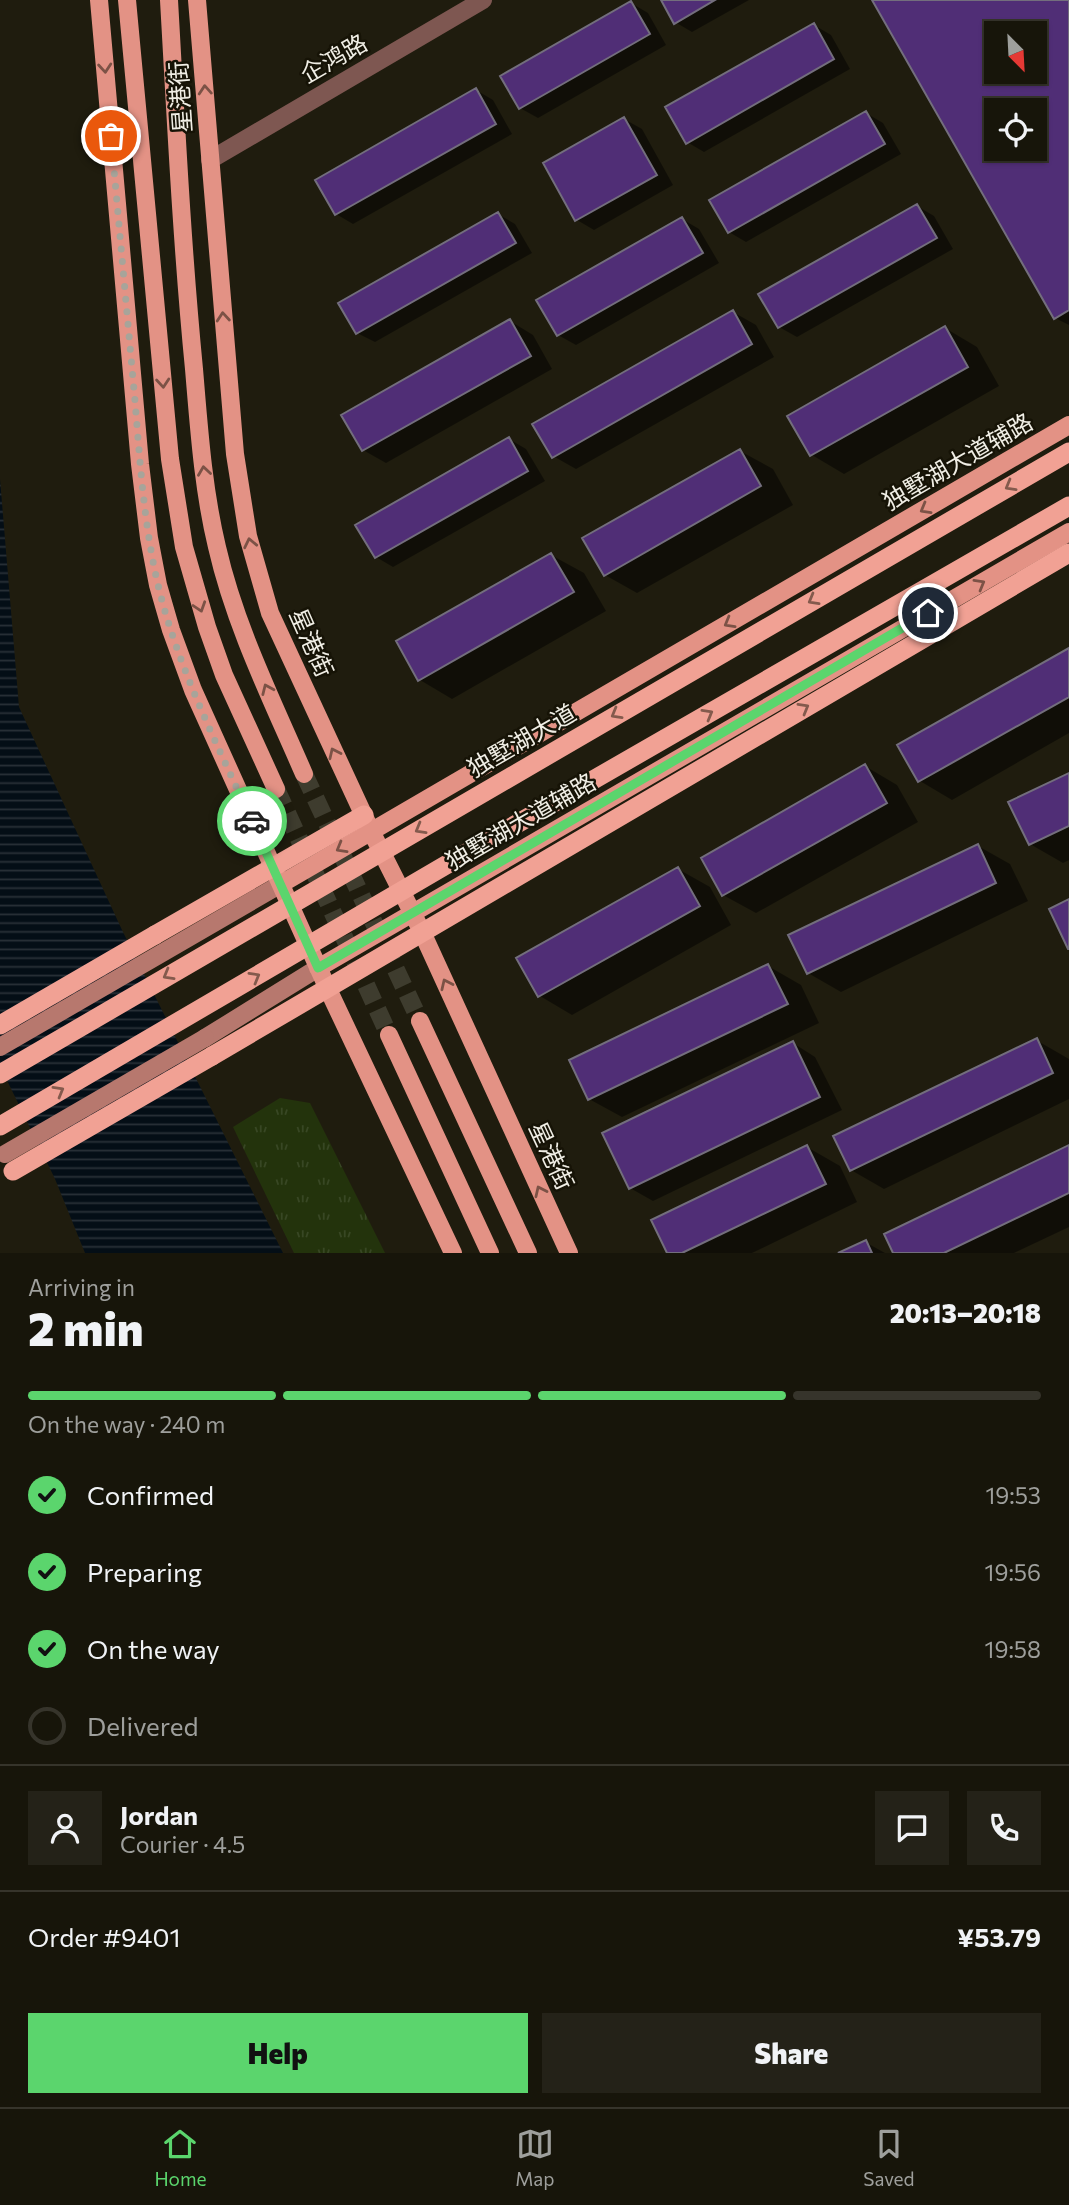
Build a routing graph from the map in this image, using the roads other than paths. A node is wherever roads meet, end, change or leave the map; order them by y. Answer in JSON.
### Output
{"nodes":[{"id":1,"x":99,"y":0,"type":"edge"},
{"id":2,"x":127,"y":0,"type":"edge"},
{"id":3,"x":169,"y":0,"type":"edge"},
{"id":4,"x":197,"y":0,"type":"edge"},
{"id":5,"x":484,"y":0,"type":"edge"},
{"id":6,"x":210,"y":160,"type":"junction"},
{"id":7,"x":1069,"y":425,"type":"edge"},
{"id":8,"x":1069,"y":452,"type":"edge"},
{"id":9,"x":1069,"y":506,"type":"edge"},
{"id":10,"x":1069,"y":531,"type":"edge"},
{"id":11,"x":1069,"y":553,"type":"edge"},
{"id":12,"x":304,"y":774,"type":"tunnel mouth"},
{"id":13,"x":275,"y":789,"type":"tunnel mouth"},
{"id":14,"x":367,"y":823,"type":"junction"},
{"id":15,"x":277,"y":876,"type":"junction"},
{"id":16,"x":412,"y":913,"type":"junction"},
{"id":17,"x":422,"y":932,"type":"junction"},
{"id":18,"x":318,"y":968,"type":"junction"},
{"id":19,"x":327,"y":987,"type":"junction"},
{"id":20,"x":420,"y":1021,"type":"tunnel mouth"},
{"id":21,"x":0,"y":1025,"type":"edge"},
{"id":22,"x":389,"y":1035,"type":"tunnel mouth"},
{"id":23,"x":0,"y":1047,"type":"edge"},
{"id":24,"x":208,"y":1047,"type":"junction"},
{"id":25,"x":0,"y":1073,"type":"edge"},
{"id":26,"x":0,"y":1126,"type":"edge"},
{"id":27,"x":2,"y":1155,"type":"edge"},
{"id":28,"x":0,"y":1179,"type":"edge"},
{"id":29,"x":453,"y":1253,"type":"edge"},
{"id":30,"x":490,"y":1253,"type":"edge"},
{"id":31,"x":528,"y":1253,"type":"edge"},
{"id":32,"x":569,"y":1253,"type":"edge"}],
"edges":[{"from":1,"to":15,"type":"main road","one_way":true},
{"from":2,"to":13,"type":"main road","name":"星港街","one_way":true},
{"from":12,"to":3,"type":"main road","name":"星港街","one_way":true},
{"from":6,"to":4,"type":"main road","name":"星港街","one_way":true},
{"from":5,"to":6,"type":"street","name":"企鸿路"},
{"from":14,"to":6,"type":"main road","name":"星港街","one_way":true},
{"from":7,"to":14,"type":"main road","name":"独墅湖大道辅路","one_way":true},
{"from":8,"to":25,"type":"highway","name":"独墅湖大道","one_way":true,"bridge":true},
{"from":26,"to":9,"type":"highway","one_way":true,"bridge":true},
{"from":16,"to":10,"type":"main road","name":"独墅湖大道辅路","one_way":true},
{"from":17,"to":11,"type":"highway","one_way":true},
{"from":14,"to":15,"type":"highway","one_way":true},
{"from":14,"to":16,"type":"main road","name":"星港街"},
{"from":15,"to":18,"type":"main road"},
{"from":15,"to":21,"type":"highway","bridge":true},
{"from":15,"to":23,"type":"main road"},
{"from":16,"to":17,"type":"main road","name":"星港街"},
{"from":16,"to":18,"type":"main road","name":"独墅湖大道辅路"},
{"from":17,"to":19,"type":"highway"},
{"from":32,"to":17,"type":"main road","name":"星港街","one_way":true},
{"from":18,"to":19,"type":"main road"},
{"from":18,"to":24,"type":"main road","name":"独墅湖大道辅路"},
{"from":19,"to":24,"type":"highway"},
{"from":19,"to":29,"type":"main road"},
{"from":20,"to":31,"type":"main road"},
{"from":22,"to":30,"type":"main road"},
{"from":24,"to":27,"type":"main road","name":"独墅湖大道辅路","bridge":true},
{"from":24,"to":28,"type":"highway","bridge":true}]}
